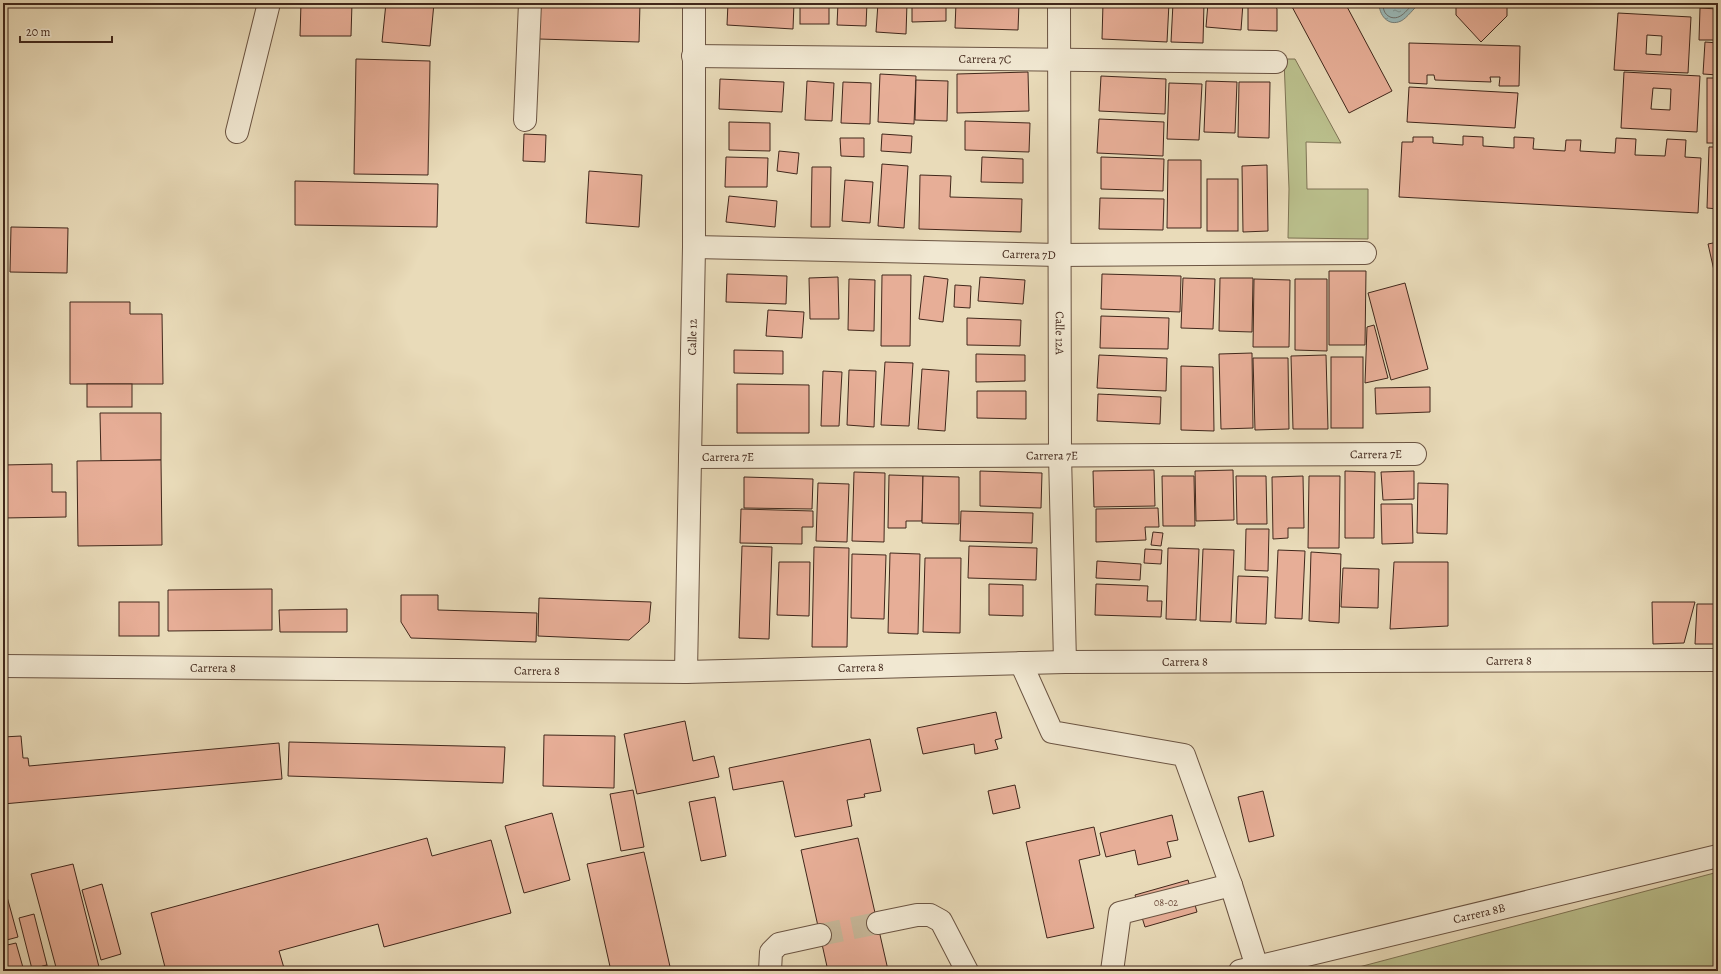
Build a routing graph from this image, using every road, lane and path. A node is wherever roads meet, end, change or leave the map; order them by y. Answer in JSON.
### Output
{"nodes":[{"id":1,"x":270,"y":3,"type":"edge"},
{"id":2,"x":530,"y":3,"type":"edge"},
{"id":3,"x":694,"y":3,"type":"edge"},
{"id":4,"x":1059,"y":3,"type":"edge"},
{"id":5,"x":694,"y":56,"type":"junction"},
{"id":6,"x":1060,"y":61,"type":"junction"},
{"id":7,"x":1276,"y":62,"type":"dead end"},
{"id":8,"x":525,"y":120,"type":"dead end"},
{"id":9,"x":237,"y":132,"type":"dead end"},
{"id":10,"x":694,"y":247,"type":"junction"},
{"id":11,"x":1365,"y":253,"type":"dead end"},
{"id":12,"x":1058,"y":255,"type":"junction"},
{"id":13,"x":1415,"y":454,"type":"dead end"},
{"id":14,"x":1060,"y":455,"type":"junction"},
{"id":15,"x":690,"y":457,"type":"junction"},
{"id":16,"x":1718,"y":660,"type":"edge"},
{"id":17,"x":1065,"y":662,"type":"junction"},
{"id":18,"x":1021,"y":663,"type":"junction"},
{"id":19,"x":3,"y":666,"type":"edge"},
{"id":20,"x":686,"y":672,"type":"junction"},
{"id":21,"x":1718,"y":856,"type":"edge"},
{"id":22,"x":1231,"y":885,"type":"junction"},
{"id":23,"x":878,"y":923,"type":"tunnel mouth"},
{"id":24,"x":820,"y":935,"type":"tunnel mouth"},
{"id":25,"x":1248,"y":969,"type":"edge"},
{"id":26,"x":770,"y":971,"type":"edge"},
{"id":27,"x":967,"y":971,"type":"edge"},
{"id":28,"x":1112,"y":971,"type":"edge"}],
"edges":[{"from":1,"to":9,"type":"street"},
{"from":2,"to":8,"type":"street"},
{"from":3,"to":5,"type":"street","name":"Calle 12"},
{"from":4,"to":6,"type":"street","name":"Calle 12A"},
{"from":5,"to":6,"type":"street","name":"Carrera 7C"},
{"from":5,"to":10,"type":"street","name":"Calle 12"},
{"from":6,"to":7,"type":"street","name":"Carrera 7C"},
{"from":6,"to":12,"type":"street","name":"Calle 12A"},
{"from":10,"to":12,"type":"street","name":"Carrera 7D"},
{"from":10,"to":15,"type":"street","name":"Calle 12"},
{"from":11,"to":12,"type":"street","name":"Carrera 7D"},
{"from":12,"to":14,"type":"street","name":"Calle 12A"},
{"from":13,"to":14,"type":"street","name":"Carrera 7E"},
{"from":14,"to":15,"type":"street","name":"Carrera 7E"},
{"from":14,"to":17,"type":"street","name":"Calle 12A"},
{"from":15,"to":20,"type":"street","name":"Calle 12"},
{"from":16,"to":17,"type":"street","name":"Carrera 8"},
{"from":17,"to":18,"type":"street","name":"Carrera 8"},
{"from":18,"to":20,"type":"street","name":"Carrera 8"},
{"from":18,"to":22,"type":"street"},
{"from":19,"to":20,"type":"street","name":"Carrera 8"},
{"from":21,"to":25,"type":"street","name":"Carrera 8B"},
{"from":22,"to":25,"type":"street"},
{"from":22,"to":28,"type":"street"},
{"from":23,"to":27,"type":"street"},
{"from":24,"to":26,"type":"street"}]}
